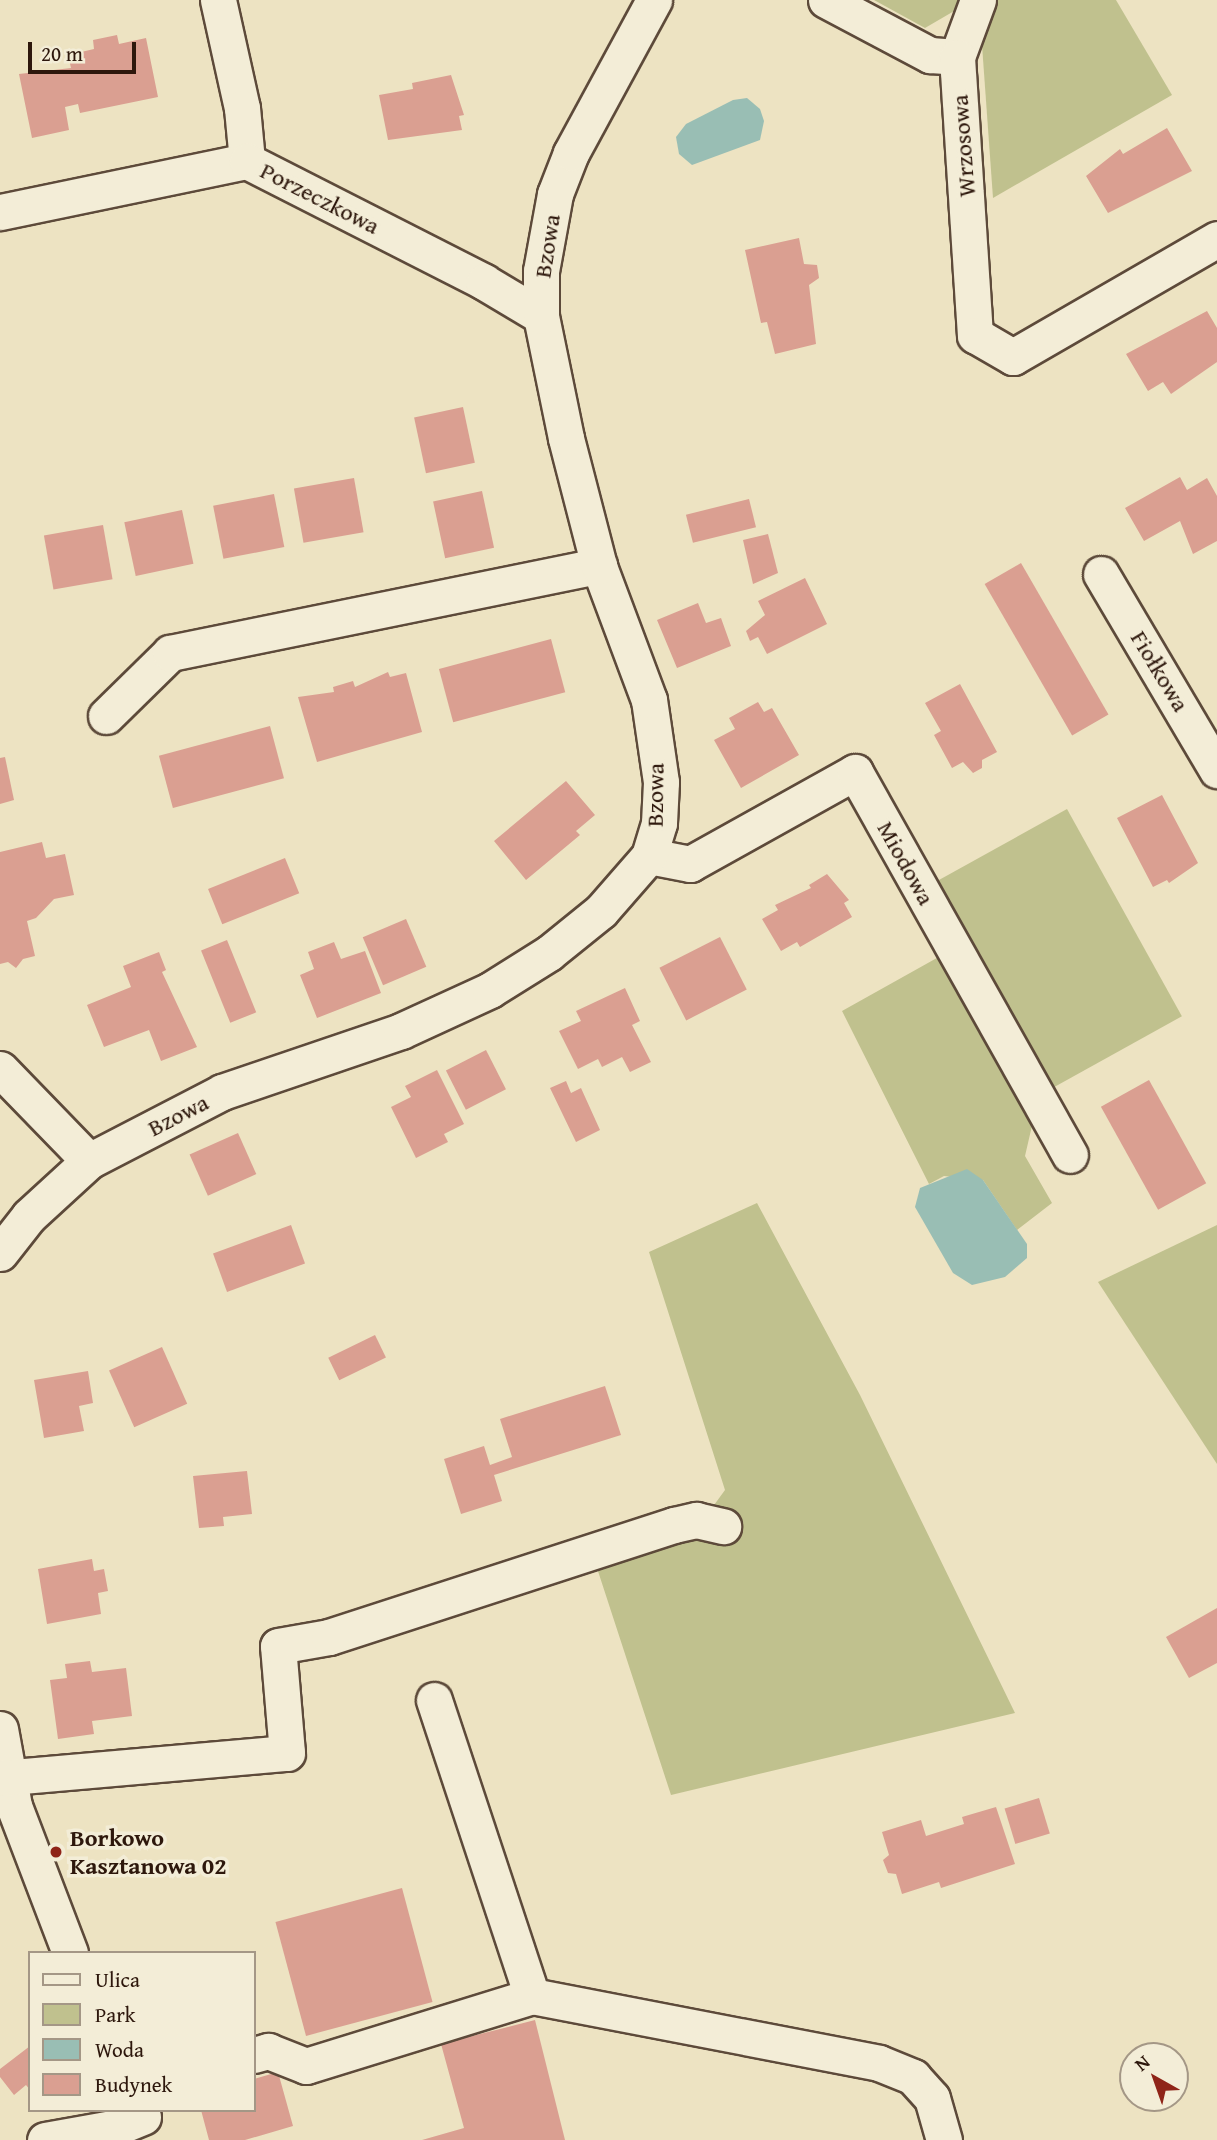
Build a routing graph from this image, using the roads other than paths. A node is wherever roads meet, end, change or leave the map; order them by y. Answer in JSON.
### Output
{"nodes":[{"id":1,"x":218,"y":0,"type":"edge"},
{"id":2,"x":654,"y":0,"type":"edge"},
{"id":3,"x":826,"y":0,"type":"edge"},
{"id":4,"x":978,"y":0,"type":"edge"},
{"id":5,"x":957,"y":57,"type":"junction"},
{"id":6,"x":247,"y":161,"type":"junction"},
{"id":7,"x":0,"y":212,"type":"edge"},
{"id":8,"x":1217,"y":239,"type":"edge"},
{"id":9,"x":541,"y":316,"type":"junction"},
{"id":10,"x":599,"y":566,"type":"junction"},
{"id":11,"x":1101,"y":574,"type":"dead end"},
{"id":12,"x":106,"y":716,"type":"dead end"},
{"id":13,"x":1204,"y":718,"type":"edge"},
{"id":14,"x":1217,"y":770,"type":"edge"},
{"id":15,"x":649,"y":856,"type":"junction"},
{"id":16,"x":0,"y":1069,"type":"edge"},
{"id":17,"x":1070,"y":1155,"type":"dead end"},
{"id":18,"x":89,"y":1161,"type":"junction"},
{"id":19,"x":0,"y":1253,"type":"edge"},
{"id":20,"x":723,"y":1526,"type":"dead end"},
{"id":21,"x":434,"y":1700,"type":"dead end"},
{"id":22,"x":0,"y":1729,"type":"edge"},
{"id":23,"x":4,"y":1778,"type":"edge"},
{"id":24,"x":69,"y":1951,"type":"edge"},
{"id":25,"x":532,"y":1996,"type":"junction"},
{"id":26,"x":256,"y":2054,"type":"edge"},
{"id":27,"x":145,"y":2122,"type":"edge"},
{"id":28,"x":45,"y":2140,"type":"edge"},
{"id":29,"x":944,"y":2140,"type":"edge"}],
"edges":[{"from":1,"to":6,"type":"street"},
{"from":2,"to":9,"type":"street","name":"Bzowa"},
{"from":3,"to":5,"type":"street"},
{"from":4,"to":5,"type":"street"},
{"from":5,"to":8,"type":"street","name":"Wrzosowa"},
{"from":6,"to":7,"type":"street","name":"Porzeczkowa"},
{"from":6,"to":9,"type":"street","name":"Porzeczkowa"},
{"from":9,"to":10,"type":"street","name":"Bzowa"},
{"from":10,"to":12,"type":"street"},
{"from":10,"to":15,"type":"street","name":"Bzowa"},
{"from":11,"to":13,"type":"street","name":"Fiołkowa"},
{"from":13,"to":14,"type":"street","name":"Fiołkowa"},
{"from":15,"to":17,"type":"street","name":"Miodowa"},
{"from":15,"to":18,"type":"street","name":"Bzowa"},
{"from":16,"to":18,"type":"street"},
{"from":18,"to":19,"type":"street","name":"Bzowa"},
{"from":20,"to":23,"type":"street"},
{"from":21,"to":25,"type":"street"},
{"from":22,"to":23,"type":"street"},
{"from":23,"to":24,"type":"street"},
{"from":25,"to":26,"type":"street"},
{"from":25,"to":29,"type":"street"},
{"from":27,"to":28,"type":"street"}]}
